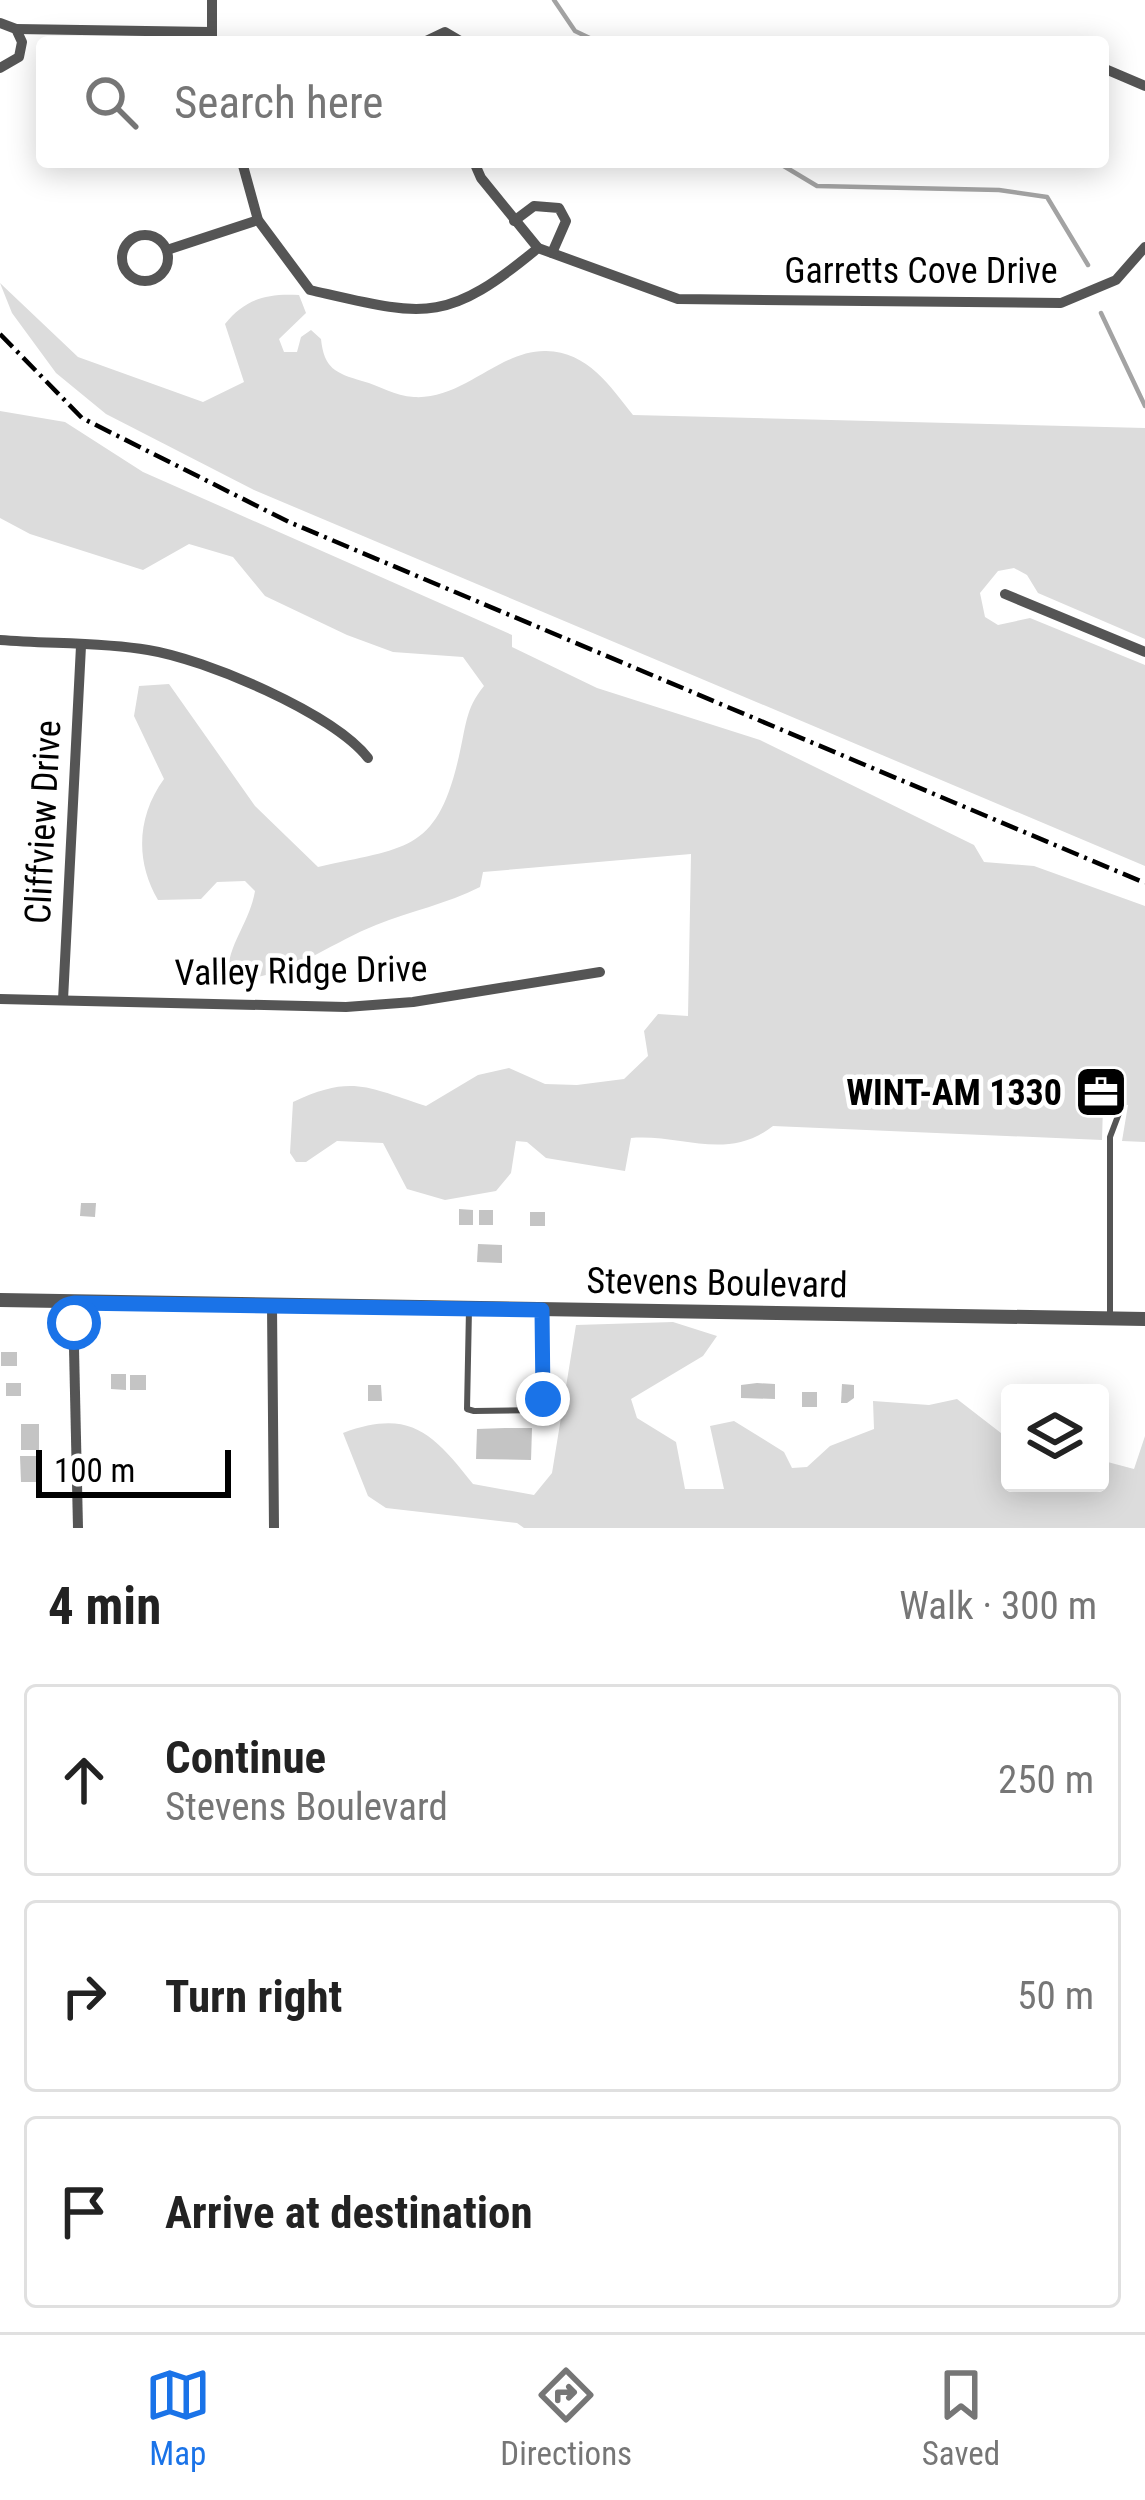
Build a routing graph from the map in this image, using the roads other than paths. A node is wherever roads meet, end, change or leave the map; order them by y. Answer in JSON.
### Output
{"nodes":[{"id":1,"x":212,"y":0,"type":"edge"},
{"id":2,"x":0,"y":22,"type":"edge"},
{"id":3,"x":16,"y":29,"type":"junction"},
{"id":4,"x":188,"y":36,"type":"edge"},
{"id":5,"x":212,"y":36,"type":"edge"},
{"id":6,"x":0,"y":68,"type":"edge"},
{"id":7,"x":1109,"y":71,"type":"edge"},
{"id":8,"x":1145,"y":86,"type":"edge"},
{"id":9,"x":244,"y":168,"type":"edge"},
{"id":10,"x":478,"y":168,"type":"edge"},
{"id":11,"x":258,"y":220,"type":"junction"},
{"id":12,"x":514,"y":221,"type":"junction"},
{"id":13,"x":538,"y":248,"type":"junction"},
{"id":14,"x":1145,"y":248,"type":"edge"},
{"id":15,"x":166,"y":250,"type":"junction"},
{"id":16,"x":552,"y":253,"type":"junction"},
{"id":17,"x":1005,"y":594,"type":"dead end"},
{"id":18,"x":0,"y":640,"type":"edge"},
{"id":19,"x":81,"y":646,"type":"junction"},
{"id":20,"x":1145,"y":652,"type":"edge"},
{"id":21,"x":368,"y":758,"type":"dead end"},
{"id":22,"x":601,"y":972,"type":"dead end"},
{"id":23,"x":0,"y":999,"type":"edge"},
{"id":24,"x":63,"y":1000,"type":"junction"},
{"id":25,"x":1123,"y":1077,"type":"dead end"},
{"id":26,"x":0,"y":1300,"type":"edge"},
{"id":27,"x":74,"y":1303,"type":"junction"},
{"id":28,"x":272,"y":1306,"type":"junction"},
{"id":29,"x":469,"y":1309,"type":"junction"},
{"id":30,"x":542,"y":1310,"type":"junction"},
{"id":31,"x":1110,"y":1319,"type":"junction"},
{"id":32,"x":1145,"y":1319,"type":"edge"},
{"id":33,"x":78,"y":1528,"type":"edge"},
{"id":34,"x":274,"y":1528,"type":"edge"}],
"edges":[{"from":1,"to":5,"type":"street"},
{"from":2,"to":3,"type":"street"},
{"from":3,"to":4,"type":"street"},
{"from":3,"to":6,"type":"street"},
{"from":7,"to":8,"type":"street"},
{"from":9,"to":11,"type":"street"},
{"from":10,"to":12,"type":"street"},
{"from":11,"to":13,"type":"street"},
{"from":11,"to":15,"type":"street"},
{"from":12,"to":13,"type":"street"},
{"from":12,"to":16,"type":"street"},
{"from":13,"to":16,"type":"street","name":"Garretts Cove Drive"},
{"from":14,"to":16,"type":"street","name":"Garretts Cove Drive"},
{"from":15,"to":15,"type":"street"},
{"from":17,"to":20,"type":"street"},
{"from":18,"to":19,"type":"street"},
{"from":19,"to":21,"type":"street"},
{"from":19,"to":24,"type":"street","name":"Cliffview Drive"},
{"from":22,"to":24,"type":"street","name":"Valley Ridge Drive"},
{"from":23,"to":24,"type":"street","name":"Valley Ridge Drive"},
{"from":25,"to":31,"type":"lane"},
{"from":26,"to":27,"type":"street","name":"Stevens Boulevard"},
{"from":27,"to":28,"type":"street","name":"Stevens Boulevard"},
{"from":27,"to":33,"type":"street"},
{"from":28,"to":29,"type":"street","name":"Stevens Boulevard"},
{"from":28,"to":34,"type":"street"},
{"from":29,"to":30,"type":"street","name":"Stevens Boulevard"},
{"from":29,"to":30,"type":"lane"},
{"from":30,"to":31,"type":"street","name":"Stevens Boulevard"},
{"from":31,"to":32,"type":"street","name":"Stevens Boulevard"}]}
